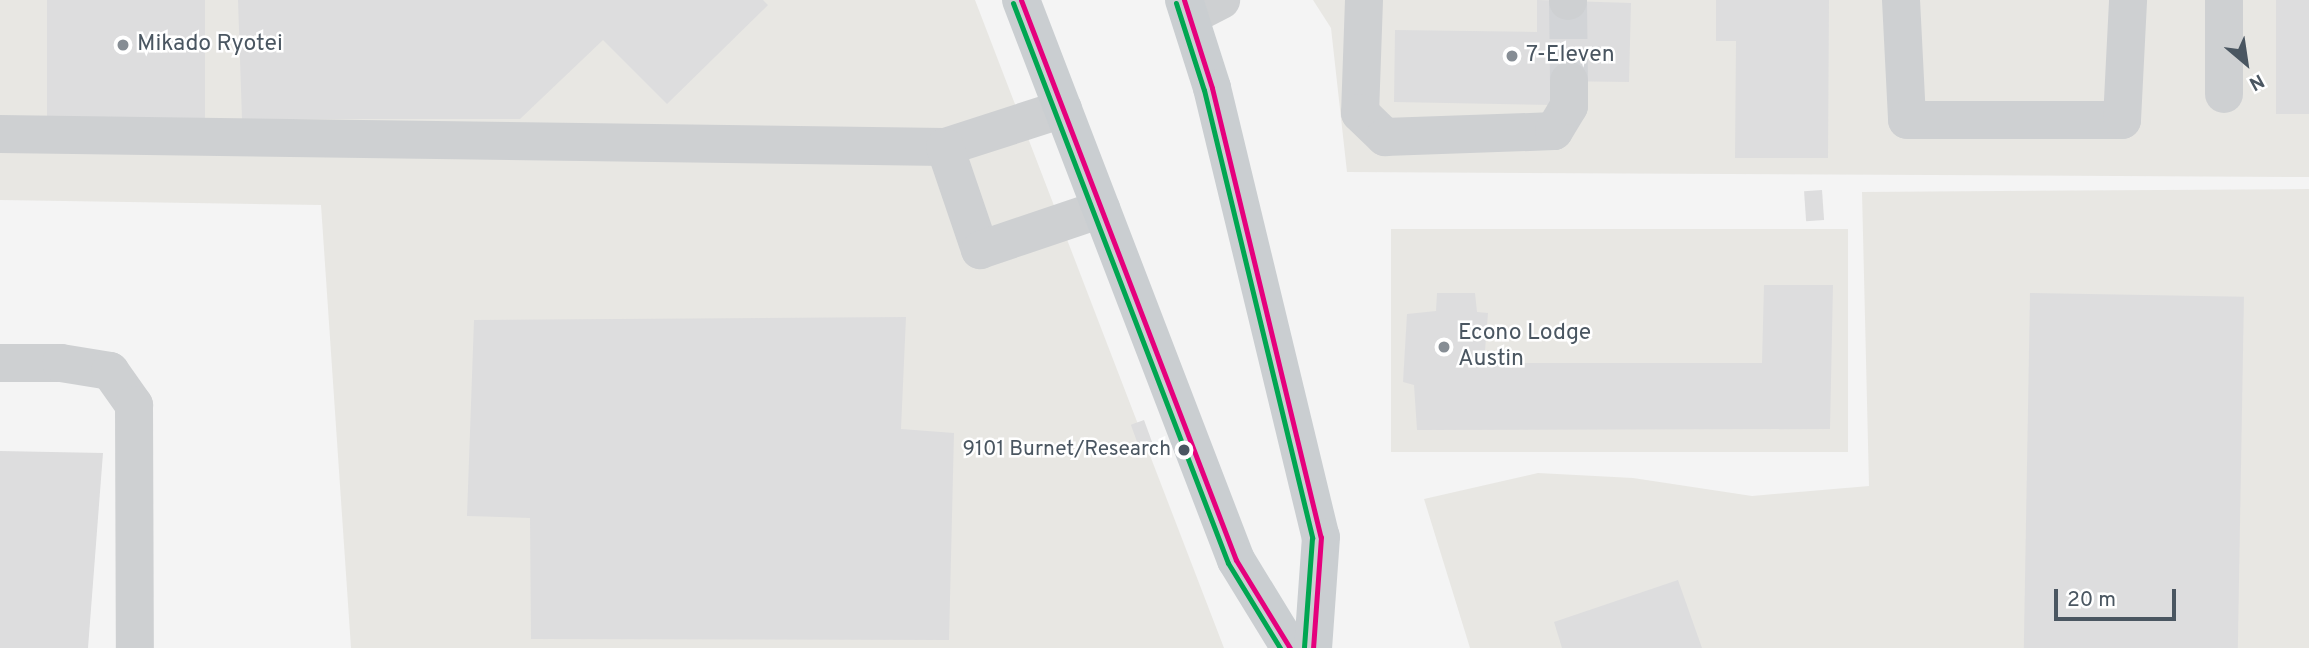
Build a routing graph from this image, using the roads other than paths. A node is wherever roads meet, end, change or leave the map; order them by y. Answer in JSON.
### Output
{"nodes":[{"id":1,"x":1021,"y":0,"type":"edge"},
{"id":2,"x":1364,"y":0,"type":"edge"},
{"id":3,"x":1901,"y":0,"type":"edge"},
{"id":4,"x":2128,"y":0,"type":"edge"},
{"id":5,"x":2224,"y":0,"type":"edge"},
{"id":6,"x":1198,"y":5,"type":"edge"},
{"id":7,"x":1569,"y":81,"type":"tunnel mouth"},
{"id":8,"x":2224,"y":94,"type":"dead end"},
{"id":9,"x":1063,"y":108,"type":"junction"},
{"id":10,"x":0,"y":134,"type":"edge"},
{"id":11,"x":945,"y":147,"type":"junction"},
{"id":12,"x":1101,"y":209,"type":"junction"},
{"id":13,"x":0,"y":363,"type":"edge"},
{"id":14,"x":135,"y":648,"type":"edge"},
{"id":15,"x":1290,"y":648,"type":"edge"},
{"id":16,"x":1314,"y":648,"type":"edge"}],
"edges":[{"from":1,"to":9,"type":"main road"},
{"from":2,"to":7,"type":"lane"},
{"from":3,"to":4,"type":"lane"},
{"from":5,"to":8,"type":"lane"},
{"from":6,"to":16,"type":"main road"},
{"from":9,"to":11,"type":"lane"},
{"from":9,"to":12,"type":"main road"},
{"from":10,"to":11,"type":"lane"},
{"from":11,"to":12,"type":"lane"},
{"from":12,"to":15,"type":"main road"},
{"from":13,"to":14,"type":"lane"}]}
